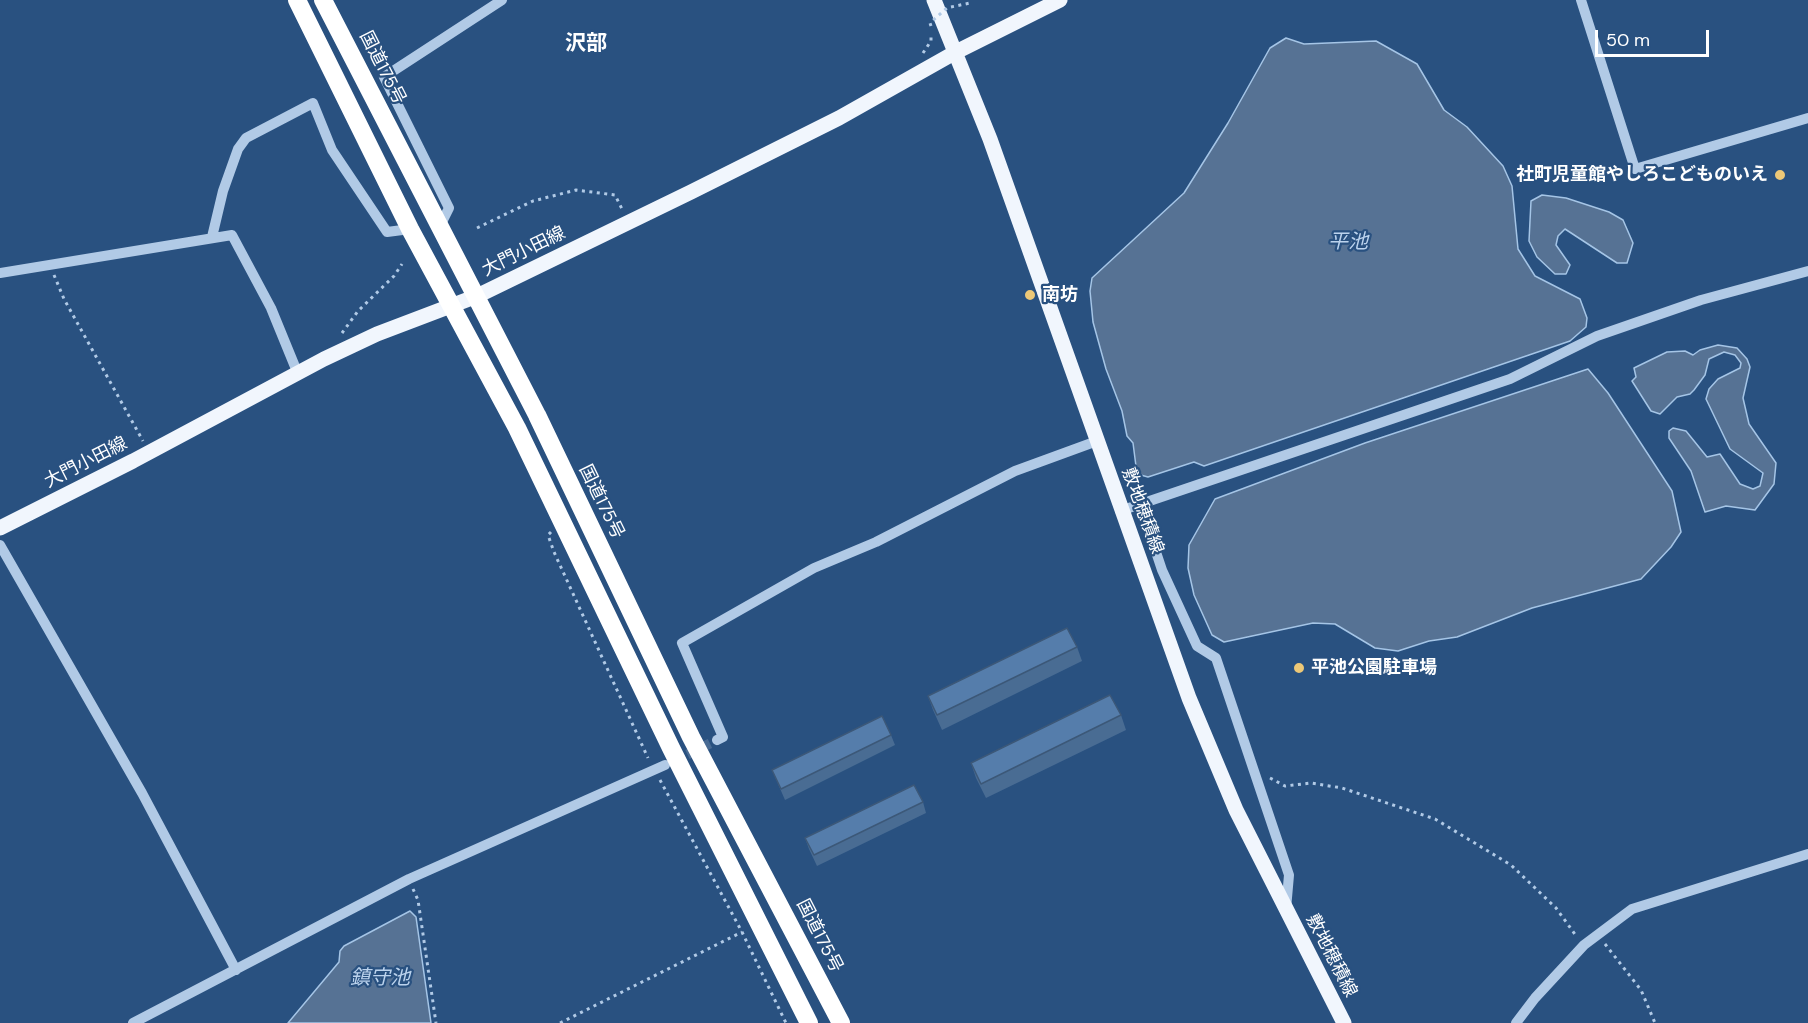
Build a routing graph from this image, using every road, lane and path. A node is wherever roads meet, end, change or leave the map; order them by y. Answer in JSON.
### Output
{"nodes":[{"id":1,"x":297,"y":0,"type":"edge"},
{"id":2,"x":323,"y":0,"type":"edge"},
{"id":3,"x":502,"y":0,"type":"edge"},
{"id":4,"x":934,"y":0,"type":"edge"},
{"id":5,"x":1060,"y":0,"type":"edge"},
{"id":6,"x":1581,"y":0,"type":"edge"},
{"id":7,"x":970,"y":3,"type":"dead end"},
{"id":8,"x":1040,"y":5,"type":"edge"},
{"id":9,"x":956,"y":52,"type":"junction"},
{"id":10,"x":922,"y":55,"type":"dead end"},
{"id":11,"x":1808,"y":118,"type":"edge"},
{"id":12,"x":628,"y":223,"type":"junction"},
{"id":13,"x":440,"y":228,"type":"junction"},
{"id":14,"x":477,"y":228,"type":"dead end"},
{"id":15,"x":410,"y":229,"type":"junction"},
{"id":16,"x":212,"y":237,"type":"junction"},
{"id":17,"x":402,"y":264,"type":"dead end"},
{"id":18,"x":50,"y":265,"type":"junction"},
{"id":19,"x":1808,"y":271,"type":"edge"},
{"id":20,"x":0,"y":273,"type":"edge"},
{"id":21,"x":477,"y":296,"type":"junction"},
{"id":22,"x":452,"y":307,"type":"junction"},
{"id":23,"x":324,"y":359,"type":"junction"},
{"id":24,"x":298,"y":374,"type":"junction"},
{"id":25,"x":1097,"y":441,"type":"junction"},
{"id":26,"x":149,"y":453,"type":"junction"},
{"id":27,"x":1140,"y":504,"type":"junction"},
{"id":28,"x":1120,"y":511,"type":"junction"},
{"id":29,"x":0,"y":528,"type":"edge"},
{"id":30,"x":0,"y":545,"type":"edge"},
{"id":31,"x":717,"y":740,"type":"dead end"},
{"id":32,"x":665,"y":765,"type":"tunnel mouth"},
{"id":33,"x":1252,"y":767,"type":"junction"},
{"id":34,"x":1808,"y":854,"type":"edge"},
{"id":35,"x":409,"y":879,"type":"junction"},
{"id":36,"x":1286,"y":909,"type":"junction"},
{"id":37,"x":742,"y":932,"type":"dead end"},
{"id":38,"x":1599,"y":936,"type":"junction"},
{"id":39,"x":1584,"y":945,"type":"junction"},
{"id":40,"x":236,"y":970,"type":"junction"},
{"id":41,"x":133,"y":1023,"type":"edge"},
{"id":42,"x":436,"y":1023,"type":"edge"},
{"id":43,"x":560,"y":1023,"type":"edge"},
{"id":44,"x":809,"y":1023,"type":"edge"},
{"id":45,"x":841,"y":1023,"type":"edge"},
{"id":46,"x":1344,"y":1023,"type":"edge"},
{"id":47,"x":1516,"y":1023,"type":"edge"},
{"id":48,"x":1655,"y":1023,"type":"edge"}],
"edges":[{"from":1,"to":15,"type":"highway"},
{"from":2,"to":13,"type":"highway","name":"国道175号"},
{"from":3,"to":13,"type":"street"},
{"from":4,"to":9,"type":"main road","name":"敷地穂積線"},
{"from":5,"to":8,"type":"main road","name":"大門小田線"},
{"from":6,"to":11,"type":"street"},
{"from":7,"to":10,"type":"path","bridge":true},
{"from":8,"to":9,"type":"main road","name":"大門小田線"},
{"from":9,"to":12,"type":"main road","name":"大門小田線"},
{"from":9,"to":25,"type":"main road","name":"敷地穂積線"},
{"from":12,"to":14,"type":"path"},
{"from":12,"to":21,"type":"main road","name":"大門小田線"},
{"from":13,"to":21,"type":"highway","name":"国道175号"},
{"from":15,"to":16,"type":"street"},
{"from":15,"to":22,"type":"highway"},
{"from":16,"to":18,"type":"street"},
{"from":16,"to":24,"type":"street"},
{"from":17,"to":23,"type":"path"},
{"from":18,"to":20,"type":"street"},
{"from":18,"to":26,"type":"path"},
{"from":19,"to":27,"type":"street"},
{"from":21,"to":22,"type":"main road","name":"大門小田線"},
{"from":21,"to":45,"type":"highway","name":"国道175号"},
{"from":22,"to":23,"type":"main road","name":"大門小田線"},
{"from":22,"to":44,"type":"highway"},
{"from":23,"to":24,"type":"main road","name":"大門小田線"},
{"from":24,"to":26,"type":"main road","name":"大門小田線"},
{"from":25,"to":28,"type":"main road","name":"敷地穂積線"},
{"from":25,"to":31,"type":"street"},
{"from":26,"to":29,"type":"main road","name":"大門小田線"},
{"from":27,"to":28,"type":"street"},
{"from":27,"to":33,"type":"street"},
{"from":28,"to":36,"type":"main road","name":"敷地穂積線"},
{"from":30,"to":40,"type":"street"},
{"from":32,"to":35,"type":"street"},
{"from":33,"to":36,"type":"street"},
{"from":33,"to":39,"type":"path"},
{"from":34,"to":38,"type":"street"},
{"from":35,"to":40,"type":"street"},
{"from":35,"to":42,"type":"path"},
{"from":36,"to":46,"type":"main road","name":"敷地穂積線"},
{"from":37,"to":43,"type":"path"},
{"from":38,"to":39,"type":"street"},
{"from":38,"to":48,"type":"path"},
{"from":39,"to":47,"type":"street"},
{"from":40,"to":41,"type":"street"}]}
